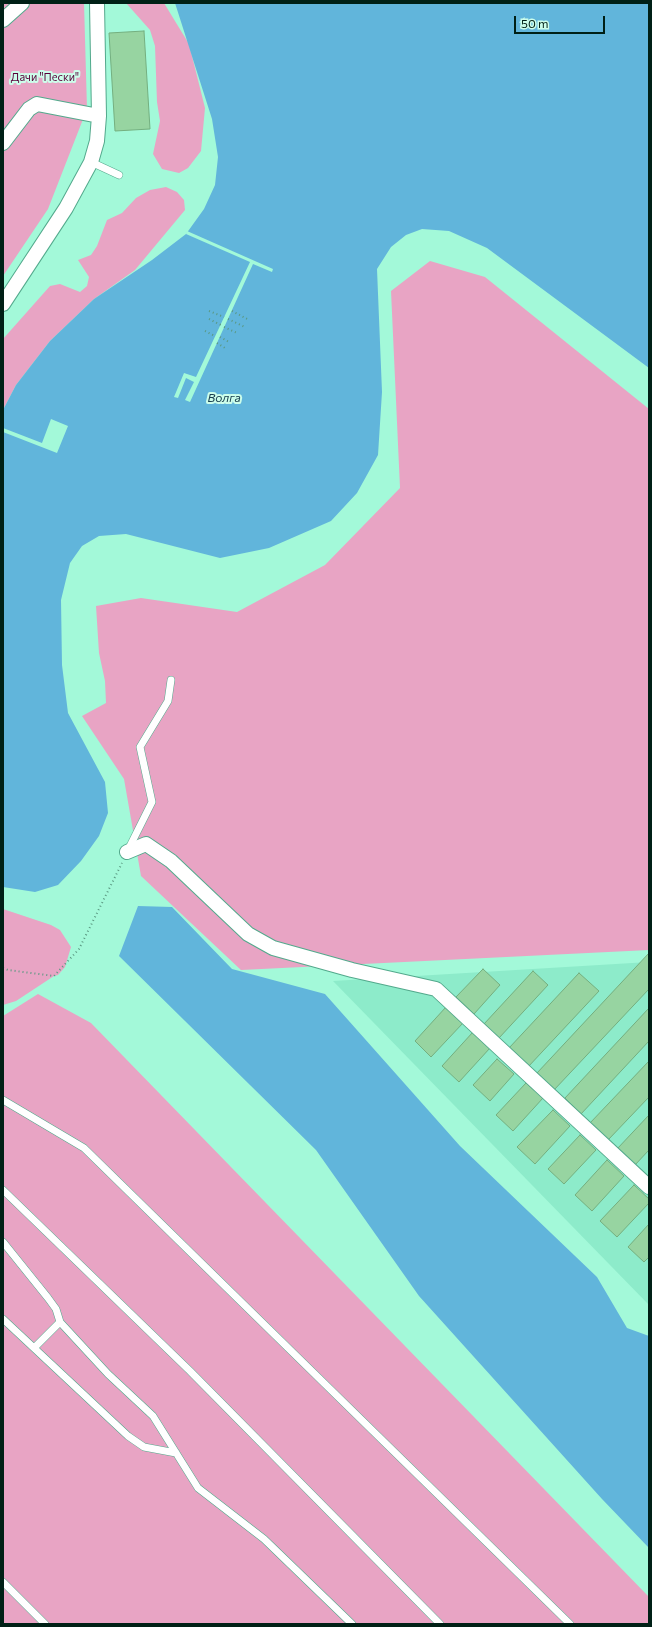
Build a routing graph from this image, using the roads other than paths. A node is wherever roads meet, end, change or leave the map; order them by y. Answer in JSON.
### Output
{"nodes":[{"id":1,"x":22,"y":3,"type":"edge"},
{"id":2,"x":97,"y":3,"type":"edge"},
{"id":3,"x":3,"y":20,"type":"edge"},
{"id":4,"x":99,"y":116,"type":"junction"},
{"id":5,"x":3,"y":143,"type":"edge"},
{"id":6,"x":91,"y":162,"type":"junction"},
{"id":7,"x":119,"y":175,"type":"dead end"},
{"id":8,"x":3,"y":304,"type":"edge"},
{"id":9,"x":171,"y":680,"type":"dead end"},
{"id":10,"x":127,"y":852,"type":"joint"},
{"id":11,"x":3,"y":1100,"type":"edge"},
{"id":12,"x":649,"y":1187,"type":"edge"},
{"id":13,"x":3,"y":1190,"type":"edge"},
{"id":14,"x":3,"y":1242,"type":"edge"},
{"id":15,"x":3,"y":1319,"type":"edge"},
{"id":16,"x":60,"y":1322,"type":"junction"},
{"id":17,"x":34,"y":1348,"type":"junction"},
{"id":18,"x":176,"y":1453,"type":"junction"},
{"id":19,"x":3,"y":1582,"type":"edge"},
{"id":20,"x":45,"y":1624,"type":"edge"},
{"id":21,"x":352,"y":1624,"type":"edge"},
{"id":22,"x":440,"y":1624,"type":"edge"},
{"id":23,"x":570,"y":1624,"type":"edge"}],
"edges":[{"from":1,"to":3,"type":"street"},
{"from":2,"to":4,"type":"street"},
{"from":4,"to":5,"type":"street"},
{"from":4,"to":6,"type":"street"},
{"from":6,"to":7,"type":"lane"},
{"from":6,"to":8,"type":"street"},
{"from":9,"to":10,"type":"lane"},
{"from":10,"to":12,"type":"street"},
{"from":11,"to":23,"type":"lane"},
{"from":13,"to":22,"type":"lane"},
{"from":14,"to":16,"type":"lane"},
{"from":15,"to":17,"type":"lane"},
{"from":16,"to":17,"type":"lane"},
{"from":16,"to":18,"type":"lane"},
{"from":17,"to":18,"type":"lane"},
{"from":18,"to":21,"type":"lane"},
{"from":19,"to":20,"type":"lane"}]}
